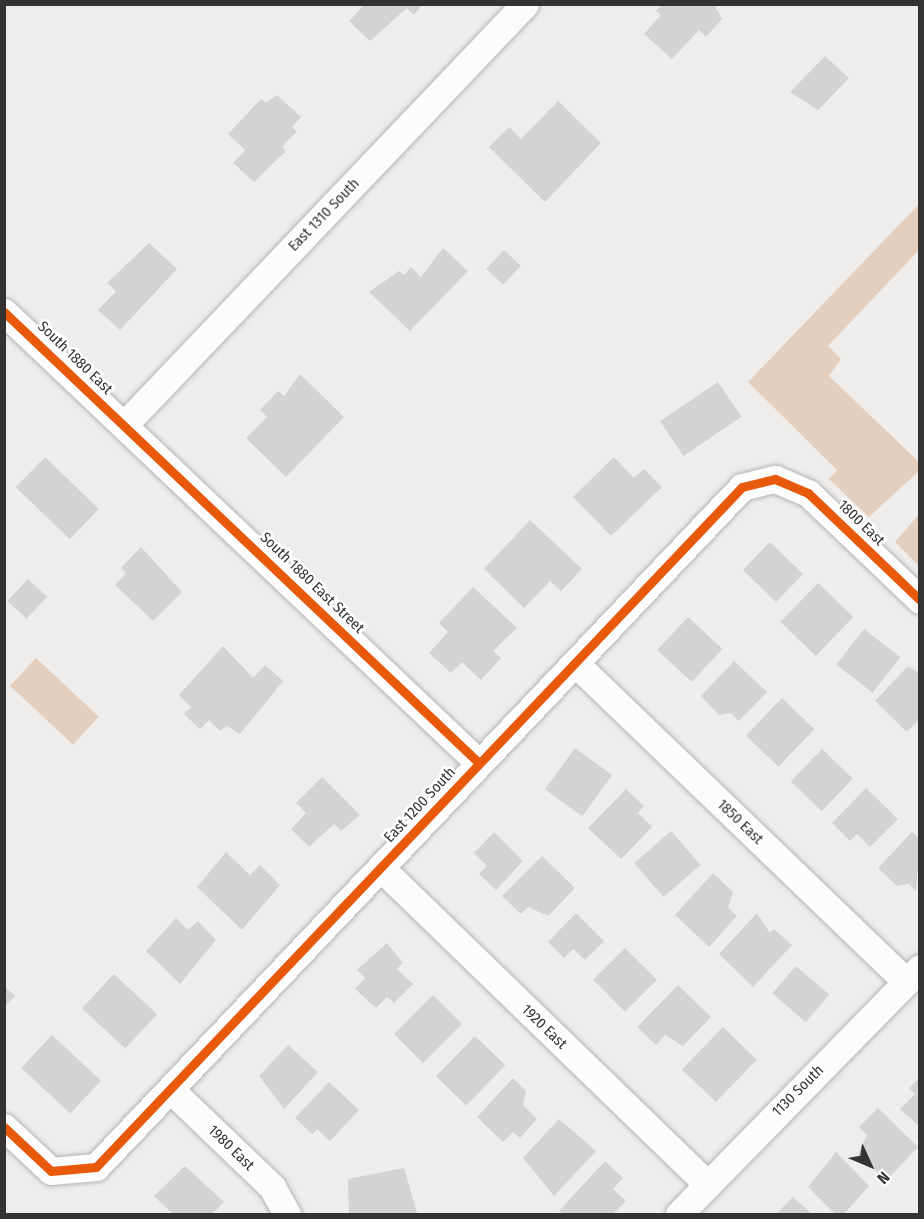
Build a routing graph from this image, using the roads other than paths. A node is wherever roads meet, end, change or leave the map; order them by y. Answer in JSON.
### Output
{"nodes":[{"id":1,"x":525,"y":4,"type":"edge"},
{"id":2,"x":4,"y":312,"type":"edge"},
{"id":3,"x":124,"y":425,"type":"junction"},
{"id":4,"x":775,"y":478,"type":"joint"},
{"id":5,"x":920,"y":600,"type":"edge"},
{"id":6,"x":575,"y":663,"type":"junction"},
{"id":7,"x":479,"y":763,"type":"junction"},
{"id":8,"x":382,"y":869,"type":"junction"},
{"id":9,"x":913,"y":975,"type":"edge"},
{"id":10,"x":172,"y":1090,"type":"junction"},
{"id":11,"x":4,"y":1127,"type":"edge"},
{"id":12,"x":707,"y":1184,"type":"junction"},
{"id":13,"x":287,"y":1212,"type":"edge"},
{"id":14,"x":679,"y":1215,"type":"edge"}],
"edges":[{"from":1,"to":3,"type":"street","name":"East 1310 South"},
{"from":2,"to":3,"type":"street","name":"South 1880 East"},
{"from":3,"to":7,"type":"street","name":"South 1880 East Street"},
{"from":4,"to":5,"type":"street","name":"1800 East"},
{"from":4,"to":6,"type":"street","name":"East 1200 South"},
{"from":6,"to":7,"type":"street","name":"East 1200 South"},
{"from":6,"to":9,"type":"street","name":"1850 East"},
{"from":7,"to":8,"type":"street","name":"East 1200 South"},
{"from":8,"to":10,"type":"street","name":"East 1200 South"},
{"from":8,"to":12,"type":"street","name":"1920 East"},
{"from":9,"to":12,"type":"street","name":"1130 South"},
{"from":10,"to":11,"type":"street","name":"East 1200 South"},
{"from":10,"to":13,"type":"street","name":"1980 East"},
{"from":12,"to":14,"type":"street","name":"1130 South"}]}
